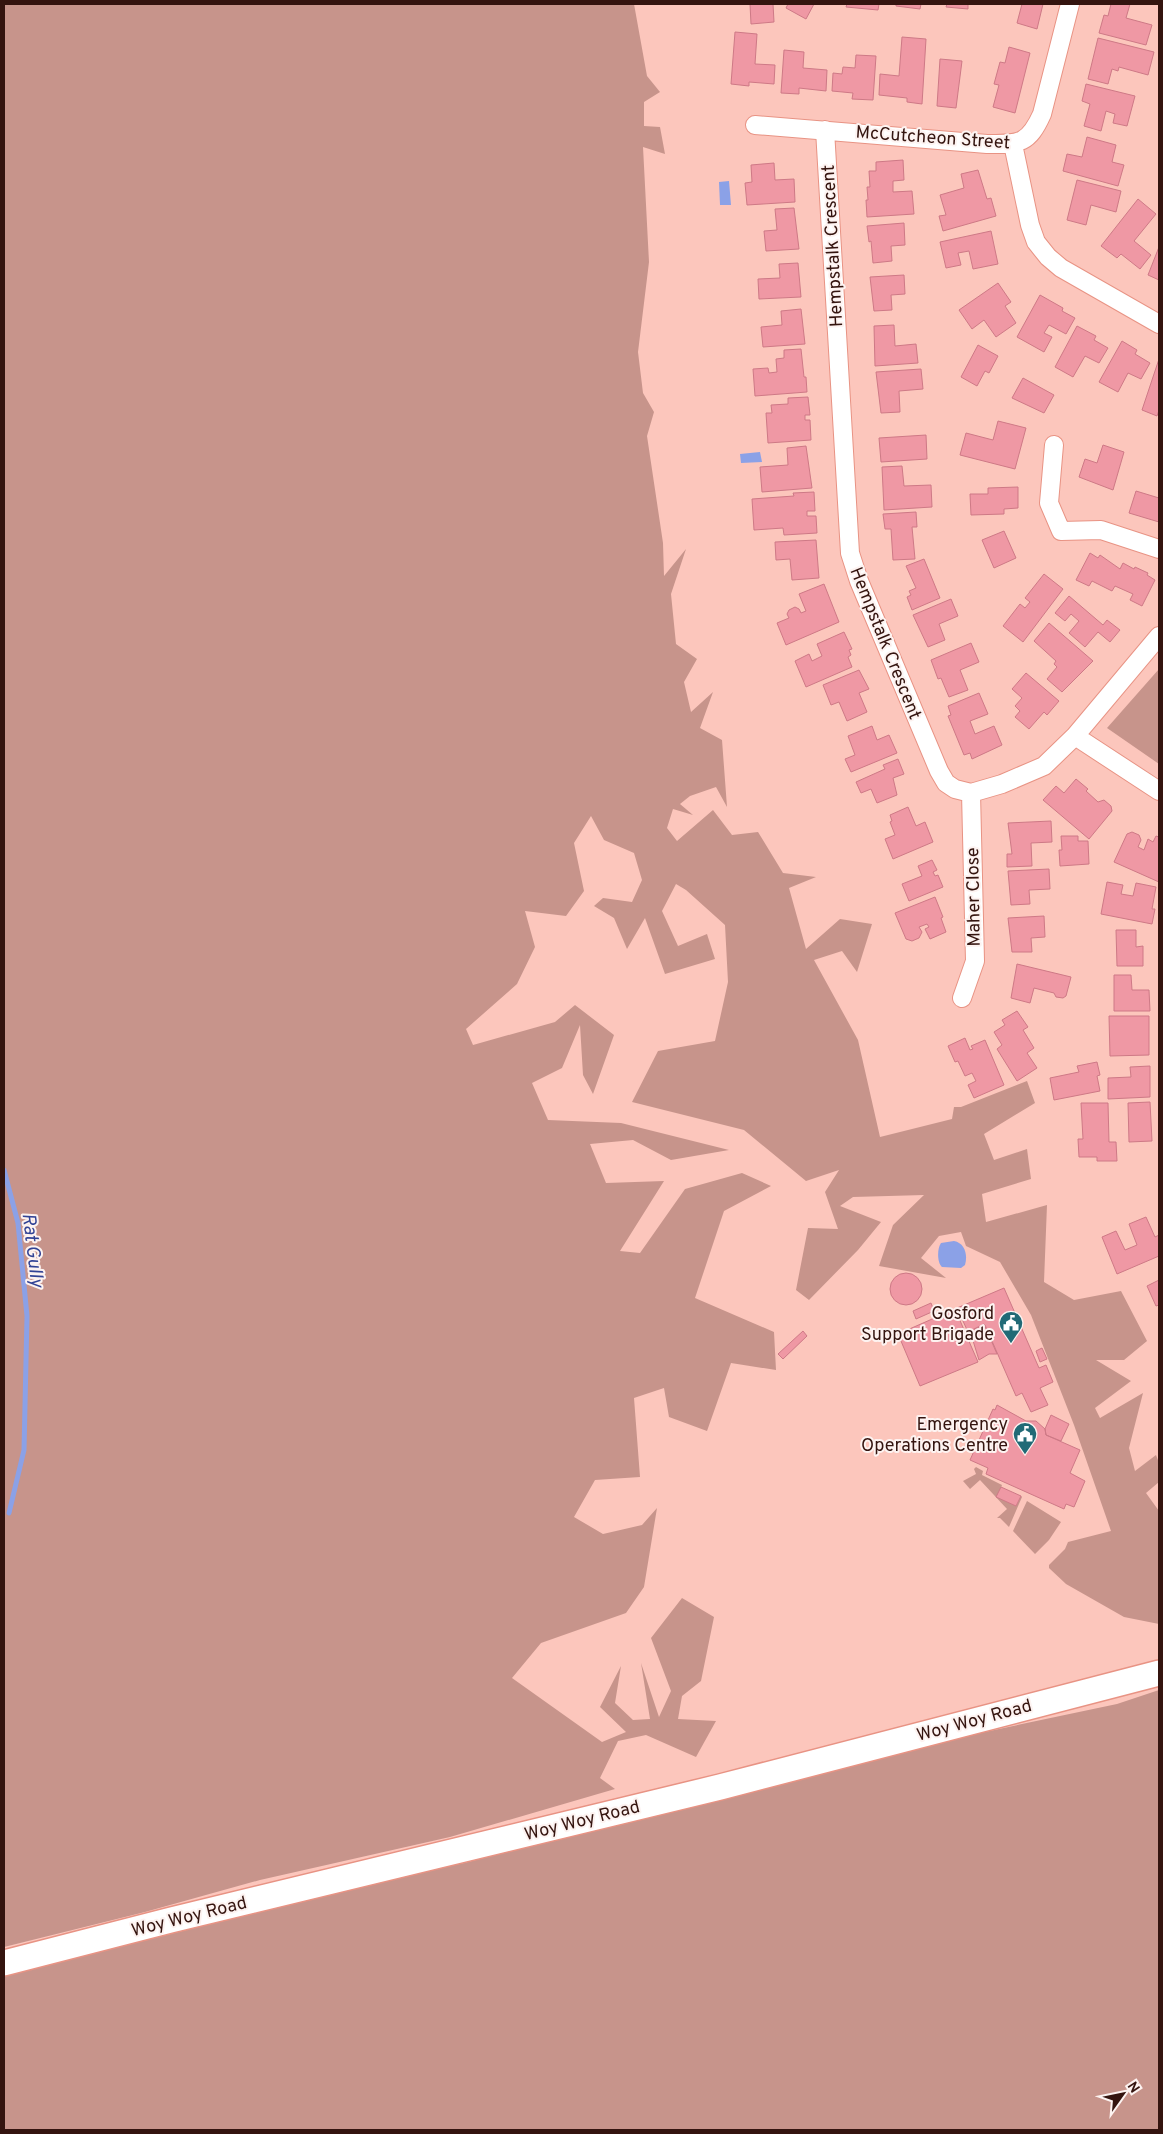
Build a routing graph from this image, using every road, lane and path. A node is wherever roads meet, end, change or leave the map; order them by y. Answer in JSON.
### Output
{"nodes":[{"id":1,"x":1070,"y":4,"type":"edge"},
{"id":2,"x":755,"y":125,"type":"dead end"},
{"id":3,"x":825,"y":130,"type":"junction"},
{"id":4,"x":1013,"y":144,"type":"junction"},
{"id":5,"x":1159,"y":324,"type":"edge"},
{"id":6,"x":1054,"y":445,"type":"dead end"},
{"id":7,"x":1159,"y":549,"type":"edge"},
{"id":8,"x":1159,"y":636,"type":"edge"},
{"id":9,"x":1076,"y":736,"type":"junction"},
{"id":10,"x":1159,"y":791,"type":"edge"},
{"id":11,"x":971,"y":793,"type":"junction"},
{"id":12,"x":962,"y":998,"type":"dead end"},
{"id":13,"x":1159,"y":1673,"type":"edge"},
{"id":14,"x":4,"y":1963,"type":"edge"}],
"edges":[{"from":1,"to":4,"type":"street","name":"McCutcheon Street"},
{"from":2,"to":3,"type":"street","name":"McCutcheon Street"},
{"from":3,"to":4,"type":"street","name":"McCutcheon Street"},
{"from":3,"to":11,"type":"street","name":"Hempstalk Crescent"},
{"from":4,"to":5,"type":"street"},
{"from":6,"to":7,"type":"street"},
{"from":8,"to":9,"type":"street"},
{"from":9,"to":10,"type":"street"},
{"from":9,"to":11,"type":"street"},
{"from":11,"to":12,"type":"street","name":"Maher Close"},
{"from":13,"to":14,"type":"main road","name":"Woy Woy Road"}]}
